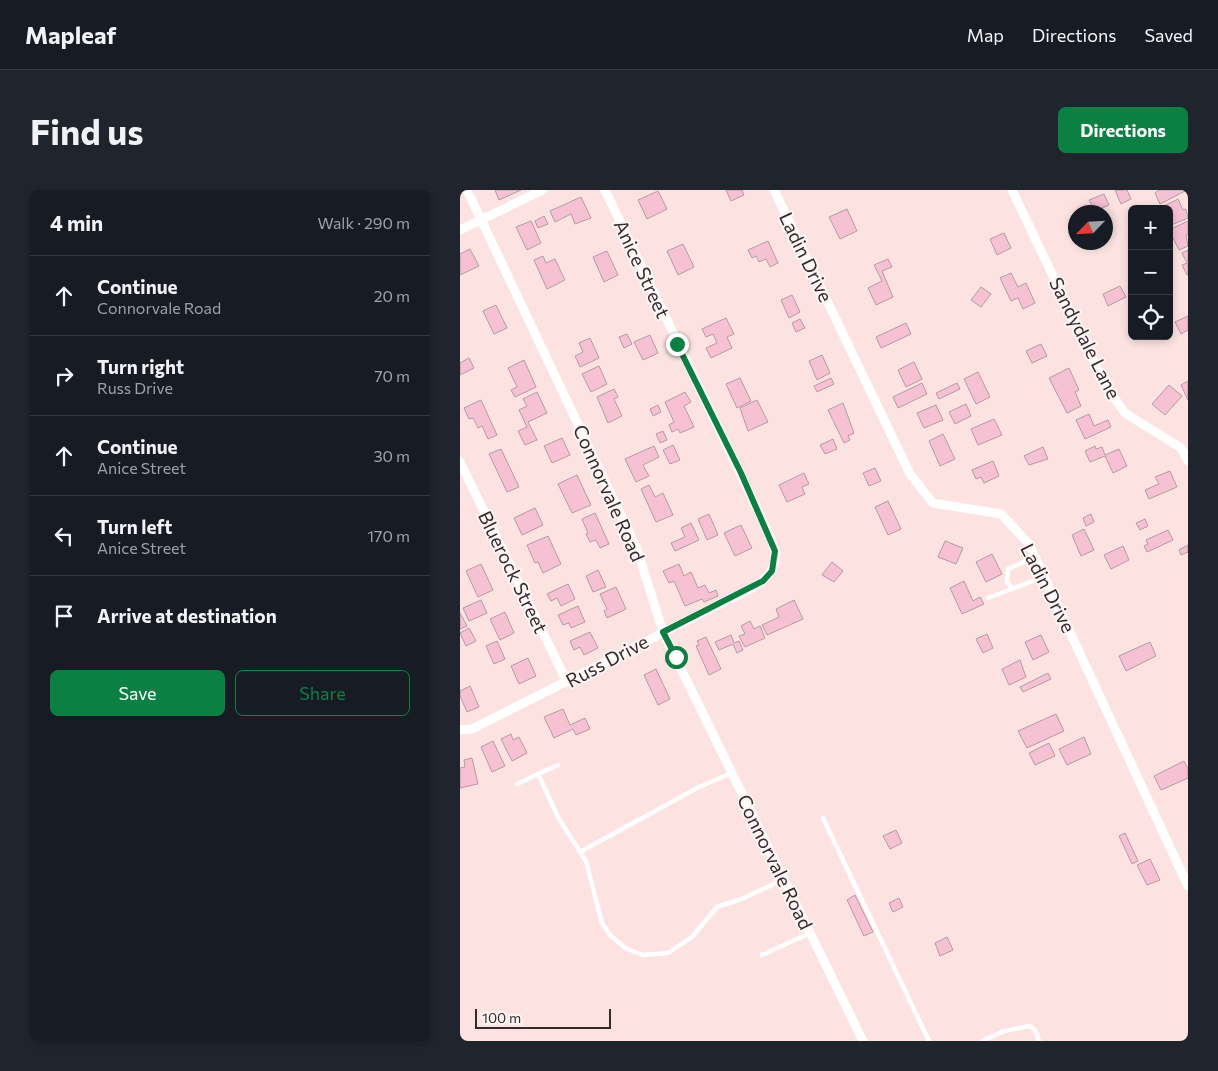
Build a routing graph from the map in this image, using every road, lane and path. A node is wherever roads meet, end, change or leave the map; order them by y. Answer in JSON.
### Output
{"nodes":[{"id":1,"x":467,"y":190,"type":"edge"},
{"id":2,"x":543,"y":190,"type":"edge"},
{"id":3,"x":605,"y":190,"type":"edge"},
{"id":4,"x":774,"y":190,"type":"edge"},
{"id":5,"x":1012,"y":190,"type":"edge"},
{"id":6,"x":481,"y":220,"type":"junction"},
{"id":7,"x":460,"y":230,"type":"edge"},
{"id":8,"x":1188,"y":461,"type":"edge"},
{"id":9,"x":460,"y":462,"type":"edge"},
{"id":10,"x":1035,"y":557,"type":"junction"},
{"id":11,"x":1044,"y":577,"type":"junction"},
{"id":12,"x":753,"y":587,"type":"joint"},
{"id":13,"x":1012,"y":589,"type":"junction"},
{"id":14,"x":988,"y":598,"type":"dead end"},
{"id":15,"x":663,"y":632,"type":"junction"},
{"id":16,"x":567,"y":682,"type":"junction"},
{"id":17,"x":460,"y":730,"type":"edge"},
{"id":18,"x":558,"y":765,"type":"dead end"},
{"id":19,"x":732,"y":773,"type":"junction"},
{"id":20,"x":538,"y":774,"type":"junction"},
{"id":21,"x":517,"y":784,"type":"dead end"},
{"id":22,"x":823,"y":818,"type":"dead end"},
{"id":23,"x":580,"y":852,"type":"junction"},
{"id":24,"x":784,"y":879,"type":"junction"},
{"id":25,"x":1188,"y":884,"type":"edge"},
{"id":26,"x":810,"y":933,"type":"junction"},
{"id":27,"x":762,"y":955,"type":"dead end"},
{"id":28,"x":863,"y":1041,"type":"edge"},
{"id":29,"x":929,"y":1041,"type":"edge"},
{"id":30,"x":982,"y":1041,"type":"edge"},
{"id":31,"x":1039,"y":1041,"type":"edge"}],
"edges":[{"from":1,"to":6,"type":"street","name":"Connorvale Road"},
{"from":2,"to":6,"type":"street"},
{"from":3,"to":12,"type":"street","name":"Anice Street"},
{"from":4,"to":10,"type":"street","name":"Ladin Drive"},
{"from":5,"to":8,"type":"street","name":"Sandydale Lane"},
{"from":6,"to":7,"type":"street"},
{"from":6,"to":15,"type":"street","name":"Connorvale Road"},
{"from":9,"to":16,"type":"street","name":"Bluerock Street"},
{"from":10,"to":11,"type":"street","name":"Ladin Drive"},
{"from":10,"to":13,"type":"lane"},
{"from":11,"to":13,"type":"lane"},
{"from":11,"to":25,"type":"street","name":"Ladin Drive"},
{"from":12,"to":15,"type":"street","name":"Russ Drive"},
{"from":13,"to":14,"type":"lane"},
{"from":15,"to":16,"type":"street","name":"Russ Drive"},
{"from":15,"to":19,"type":"street","name":"Connorvale Road"},
{"from":16,"to":17,"type":"street","name":"Russ Drive"},
{"from":18,"to":20,"type":"lane"},
{"from":19,"to":23,"type":"lane"},
{"from":19,"to":24,"type":"street","name":"Connorvale Road"},
{"from":20,"to":21,"type":"lane"},
{"from":20,"to":23,"type":"lane"},
{"from":22,"to":29,"type":"lane"},
{"from":23,"to":24,"type":"lane"},
{"from":24,"to":26,"type":"street","name":"Connorvale Road"},
{"from":26,"to":27,"type":"lane"},
{"from":26,"to":28,"type":"street","name":"Connorvale Road"},
{"from":30,"to":31,"type":"lane"}]}
